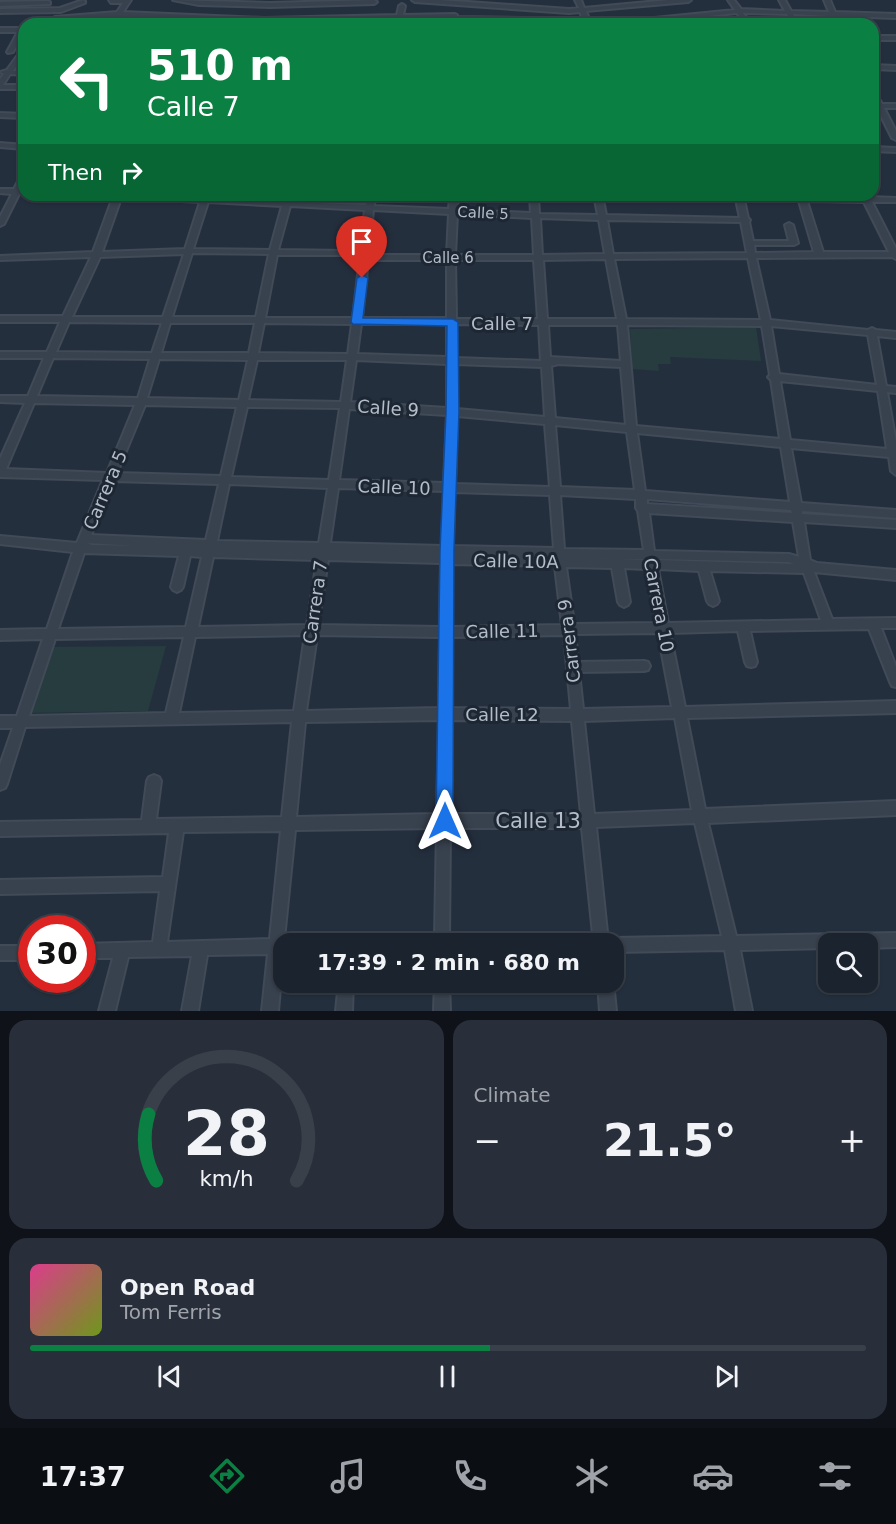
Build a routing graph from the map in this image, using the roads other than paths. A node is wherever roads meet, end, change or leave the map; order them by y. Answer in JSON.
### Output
{"nodes":[{"id":1,"x":176,"y":0,"type":"edge"},
{"id":2,"x":416,"y":0,"type":"edge"},
{"id":3,"x":525,"y":0,"type":"edge"},
{"id":4,"x":578,"y":0,"type":"edge"},
{"id":5,"x":680,"y":0,"type":"edge"},
{"id":6,"x":688,"y":0,"type":"edge"},
{"id":7,"x":731,"y":0,"type":"edge"},
{"id":8,"x":782,"y":0,"type":"edge"},
{"id":9,"x":827,"y":0,"type":"edge"},
{"id":10,"x":127,"y":1,"type":"edge"},
{"id":11,"x":332,"y":1,"type":"edge"},
{"id":12,"x":374,"y":1,"type":"edge"},
{"id":13,"x":17,"y":2,"type":"edge"},
{"id":14,"x":50,"y":2,"type":"edge"},
{"id":15,"x":83,"y":2,"type":"dead end"},
{"id":16,"x":111,"y":2,"type":"edge"},
{"id":17,"x":200,"y":2,"type":"edge"},
{"id":18,"x":272,"y":2,"type":"edge"},
{"id":19,"x":449,"y":2,"type":"edge"},
{"id":20,"x":489,"y":3,"type":"edge"},
{"id":21,"x":626,"y":3,"type":"edge"},
{"id":22,"x":0,"y":4,"type":"edge"},
{"id":23,"x":402,"y":6,"type":"dead end"},
{"id":24,"x":525,"y":9,"type":"junction"},
{"id":25,"x":61,"y":10,"type":"junction"},
{"id":26,"x":582,"y":10,"type":"junction"},
{"id":27,"x":42,"y":11,"type":"junction"},
{"id":28,"x":740,"y":11,"type":"junction"},
{"id":29,"x":786,"y":12,"type":"junction"},
{"id":30,"x":4,"y":13,"type":"edge"},
{"id":31,"x":831,"y":13,"type":"junction"},
{"id":32,"x":119,"y":14,"type":"junction"},
{"id":33,"x":443,"y":15,"type":"junction"},
{"id":34,"x":399,"y":16,"type":"junction"},
{"id":35,"x":692,"y":16,"type":"junction"},
{"id":36,"x":896,"y":16,"type":"edge"},
{"id":37,"x":33,"y":18,"type":"edge"},
{"id":38,"x":55,"y":18,"type":"edge"},
{"id":39,"x":81,"y":18,"type":"edge"},
{"id":40,"x":116,"y":18,"type":"edge"},
{"id":41,"x":159,"y":18,"type":"edge"},
{"id":42,"x":191,"y":18,"type":"edge"},
{"id":43,"x":265,"y":18,"type":"edge"},
{"id":44,"x":328,"y":18,"type":"edge"},
{"id":45,"x":369,"y":18,"type":"edge"},
{"id":46,"x":384,"y":18,"type":"edge"},
{"id":47,"x":444,"y":18,"type":"edge"},
{"id":48,"x":452,"y":18,"type":"edge"},
{"id":49,"x":457,"y":18,"type":"edge"},
{"id":50,"x":527,"y":18,"type":"edge"},
{"id":51,"x":585,"y":18,"type":"edge"},
{"id":52,"x":636,"y":18,"type":"edge"},
{"id":53,"x":677,"y":18,"type":"edge"},
{"id":54,"x":744,"y":18,"type":"edge"},
{"id":55,"x":790,"y":18,"type":"edge"},
{"id":56,"x":833,"y":18,"type":"edge"},
{"id":57,"x":18,"y":19,"type":"edge"},
{"id":58,"x":18,"y":25,"type":"edge"},
{"id":59,"x":0,"y":30,"type":"edge"},
{"id":60,"x":18,"y":38,"type":"edge"},
{"id":61,"x":879,"y":38,"type":"edge"},
{"id":62,"x":896,"y":38,"type":"edge"},
{"id":63,"x":0,"y":52,"type":"edge"},
{"id":64,"x":10,"y":52,"type":"junction"},
{"id":65,"x":18,"y":52,"type":"edge"},
{"id":66,"x":18,"y":58,"type":"edge"},
{"id":67,"x":879,"y":68,"type":"edge"},
{"id":68,"x":896,"y":68,"type":"edge"},
{"id":69,"x":18,"y":74,"type":"edge"},
{"id":70,"x":3,"y":78,"type":"edge"},
{"id":71,"x":18,"y":84,"type":"edge"},
{"id":72,"x":879,"y":106,"type":"edge"},
{"id":73,"x":896,"y":106,"type":"edge"},
{"id":74,"x":879,"y":111,"type":"edge"},
{"id":75,"x":0,"y":115,"type":"edge"},
{"id":76,"x":18,"y":116,"type":"edge"},
{"id":77,"x":896,"y":138,"type":"edge"},
{"id":78,"x":0,"y":145,"type":"edge"},
{"id":79,"x":18,"y":146,"type":"edge"},
{"id":80,"x":879,"y":149,"type":"edge"},
{"id":81,"x":896,"y":150,"type":"edge"},
{"id":82,"x":0,"y":191,"type":"edge"},
{"id":83,"x":18,"y":192,"type":"edge"},
{"id":84,"x":18,"y":195,"type":"edge"},
{"id":85,"x":879,"y":198,"type":"edge"},
{"id":86,"x":896,"y":200,"type":"edge"},
{"id":87,"x":116,"y":201,"type":"edge"},
{"id":88,"x":204,"y":201,"type":"edge"},
{"id":89,"x":288,"y":201,"type":"edge"},
{"id":90,"x":370,"y":201,"type":"edge"},
{"id":91,"x":454,"y":201,"type":"edge"},
{"id":92,"x":535,"y":201,"type":"edge"},
{"id":93,"x":599,"y":201,"type":"edge"},
{"id":94,"x":740,"y":201,"type":"edge"},
{"id":95,"x":803,"y":201,"type":"edge"},
{"id":96,"x":868,"y":201,"type":"edge"},
{"id":97,"x":453,"y":211,"type":"junction"},
{"id":98,"x":536,"y":216,"type":"junction"},
{"id":99,"x":601,"y":218,"type":"junction"},
{"id":100,"x":746,"y":220,"type":"junction"},
{"id":101,"x":0,"y":224,"type":"edge"},
{"id":102,"x":789,"y":225,"type":"dead end"},
{"id":103,"x":751,"y":243,"type":"junction"},
{"id":104,"x":189,"y":251,"type":"junction"},
{"id":105,"x":274,"y":252,"type":"junction"},
{"id":106,"x":819,"y":254,"type":"junction"},
{"id":107,"x":753,"y":255,"type":"junction"},
{"id":108,"x":895,"y":255,"type":"edge"},
{"id":109,"x":96,"y":256,"type":"junction"},
{"id":110,"x":365,"y":257,"type":"junction"},
{"id":111,"x":540,"y":257,"type":"junction"},
{"id":112,"x":610,"y":257,"type":"junction"},
{"id":113,"x":0,"y":258,"type":"edge"},
{"id":114,"x":451,"y":258,"type":"junction"},
{"id":115,"x":0,"y":319,"type":"edge"},
{"id":116,"x":66,"y":319,"type":"junction"},
{"id":117,"x":167,"y":320,"type":"junction"},
{"id":118,"x":261,"y":321,"type":"junction"},
{"id":119,"x":357,"y":322,"type":"junction"},
{"id":120,"x":453,"y":322,"type":"junction"},
{"id":121,"x":543,"y":323,"type":"junction"},
{"id":122,"x":622,"y":323,"type":"junction"},
{"id":123,"x":766,"y":323,"type":"junction"},
{"id":124,"x":872,"y":331,"type":"junction"},
{"id":125,"x":896,"y":334,"type":"edge"},
{"id":126,"x":0,"y":355,"type":"edge"},
{"id":127,"x":52,"y":355,"type":"junction"},
{"id":128,"x":156,"y":356,"type":"junction"},
{"id":129,"x":253,"y":357,"type":"junction"},
{"id":130,"x":349,"y":357,"type":"junction"},
{"id":131,"x":452,"y":359,"type":"junction"},
{"id":132,"x":549,"y":362,"type":"junction"},
{"id":133,"x":626,"y":364,"type":"junction"},
{"id":134,"x":773,"y":377,"type":"junction"},
{"id":135,"x":883,"y":389,"type":"junction"},
{"id":136,"x":896,"y":390,"type":"edge"},
{"id":137,"x":0,"y":399,"type":"edge"},
{"id":138,"x":32,"y":400,"type":"junction"},
{"id":139,"x":141,"y":403,"type":"junction"},
{"id":140,"x":243,"y":404,"type":"junction"},
{"id":141,"x":344,"y":405,"type":"junction"},
{"id":142,"x":452,"y":412,"type":"junction"},
{"id":143,"x":550,"y":422,"type":"junction"},
{"id":144,"x":631,"y":428,"type":"junction"},
{"id":145,"x":785,"y":442,"type":"junction"},
{"id":146,"x":892,"y":451,"type":"edge"},
{"id":147,"x":896,"y":471,"type":"edge"},
{"id":148,"x":0,"y":472,"type":"edge"},
{"id":149,"x":111,"y":476,"type":"junction"},
{"id":150,"x":225,"y":481,"type":"junction"},
{"id":151,"x":332,"y":485,"type":"junction"},
{"id":152,"x":450,"y":488,"type":"junction"},
{"id":153,"x":554,"y":490,"type":"junction"},
{"id":154,"x":640,"y":494,"type":"junction"},
{"id":155,"x":795,"y":505,"type":"junction"},
{"id":156,"x":641,"y":508,"type":"junction"},
{"id":157,"x":896,"y":514,"type":"edge"},
{"id":158,"x":797,"y":518,"type":"junction"},
{"id":159,"x":896,"y":524,"type":"edge"},
{"id":160,"x":0,"y":540,"type":"edge"},
{"id":161,"x":82,"y":544,"type":"junction"},
{"id":162,"x":210,"y":548,"type":"junction"},
{"id":163,"x":322,"y":551,"type":"junction"},
{"id":164,"x":185,"y":552,"type":"junction"},
{"id":165,"x":447,"y":554,"type":"junction"},
{"id":166,"x":559,"y":557,"type":"junction"},
{"id":167,"x":650,"y":560,"type":"junction"},
{"id":168,"x":617,"y":564,"type":"junction"},
{"id":169,"x":703,"y":566,"type":"junction"},
{"id":170,"x":809,"y":566,"type":"junction"},
{"id":171,"x":896,"y":575,"type":"edge"},
{"id":172,"x":177,"y":587,"type":"dead end"},
{"id":173,"x":713,"y":601,"type":"dead end"},
{"id":174,"x":624,"y":602,"type":"dead end"},
{"id":175,"x":896,"y":623,"type":"edge"},
{"id":176,"x":828,"y":624,"type":"junction"},
{"id":177,"x":873,"y":624,"type":"junction"},
{"id":178,"x":663,"y":626,"type":"junction"},
{"id":179,"x":744,"y":626,"type":"junction"},
{"id":180,"x":311,"y":630,"type":"junction"},
{"id":181,"x":569,"y":630,"type":"junction"},
{"id":182,"x":190,"y":632,"type":"junction"},
{"id":183,"x":446,"y":632,"type":"junction"},
{"id":184,"x":0,"y":635,"type":"edge"},
{"id":185,"x":50,"y":635,"type":"junction"},
{"id":186,"x":751,"y":662,"type":"dead end"},
{"id":187,"x":644,"y":666,"type":"dead end"},
{"id":188,"x":573,"y":667,"type":"junction"},
{"id":189,"x":896,"y":682,"type":"edge"},
{"id":190,"x":895,"y":709,"type":"edge"},
{"id":191,"x":678,"y":711,"type":"junction"},
{"id":192,"x":445,"y":714,"type":"junction"},
{"id":193,"x":578,"y":715,"type":"junction"},
{"id":194,"x":299,"y":717,"type":"junction"},
{"id":195,"x":171,"y":719,"type":"junction"},
{"id":196,"x":0,"y":722,"type":"edge"},
{"id":197,"x":22,"y":722,"type":"junction"},
{"id":198,"x":154,"y":781,"type":"dead end"},
{"id":199,"x":0,"y":784,"type":"edge"},
{"id":200,"x":896,"y":808,"type":"edge"},
{"id":201,"x":700,"y":817,"type":"junction"},
{"id":202,"x":445,"y":821,"type":"junction"},
{"id":203,"x":590,"y":821,"type":"junction"},
{"id":204,"x":288,"y":824,"type":"junction"},
{"id":205,"x":177,"y":826,"type":"junction"},
{"id":206,"x":148,"y":827,"type":"junction"},
{"id":207,"x":0,"y":829,"type":"edge"},
{"id":208,"x":169,"y":884,"type":"junction"},
{"id":209,"x":0,"y":887,"type":"edge"},
{"id":210,"x":281,"y":933,"type":"edge"},
{"id":211,"x":442,"y":933,"type":"edge"},
{"id":212,"x":600,"y":933,"type":"edge"},
{"id":213,"x":896,"y":940,"type":"edge"},
{"id":214,"x":731,"y":943,"type":"junction"},
{"id":215,"x":624,"y":945,"type":"edge"},
{"id":216,"x":273,"y":946,"type":"edge"},
{"id":217,"x":201,"y":948,"type":"junction"},
{"id":218,"x":159,"y":949,"type":"junction"},
{"id":219,"x":122,"y":950,"type":"junction"},
{"id":220,"x":96,"y":951,"type":"edge"},
{"id":221,"x":0,"y":953,"type":"edge"},
{"id":222,"x":18,"y":953,"type":"edge"},
{"id":223,"x":273,"y":992,"type":"edge"},
{"id":224,"x":345,"y":993,"type":"edge"},
{"id":225,"x":442,"y":993,"type":"edge"},
{"id":226,"x":606,"y":993,"type":"edge"},
{"id":227,"x":107,"y":1011,"type":"edge"},
{"id":228,"x":190,"y":1011,"type":"edge"},
{"id":229,"x":270,"y":1011,"type":"edge"},
{"id":230,"x":344,"y":1011,"type":"edge"},
{"id":231,"x":442,"y":1011,"type":"edge"},
{"id":232,"x":608,"y":1011,"type":"edge"},
{"id":233,"x":744,"y":1011,"type":"edge"}],
"edges":[{"from":1,"to":17,"type":"street"},
{"from":2,"to":19,"type":"street"},
{"from":3,"to":24,"type":"street"},
{"from":4,"to":26,"type":"street"},
{"from":5,"to":6,"type":"street"},
{"from":5,"to":21,"type":"street"},
{"from":5,"to":35,"type":"street"},
{"from":7,"to":28,"type":"street"},
{"from":8,"to":29,"type":"street"},
{"from":9,"to":31,"type":"street"},
{"from":10,"to":16,"type":"street"},
{"from":10,"to":32,"type":"street"},
{"from":11,"to":12,"type":"street"},
{"from":11,"to":18,"type":"street"},
{"from":11,"to":44,"type":"street"},
{"from":12,"to":45,"type":"street"},
{"from":13,"to":14,"type":"street"},
{"from":13,"to":22,"type":"street"},
{"from":14,"to":27,"type":"street"},
{"from":15,"to":25,"type":"street"},
{"from":17,"to":18,"type":"street"},
{"from":17,"to":42,"type":"street"},
{"from":18,"to":43,"type":"street"},
{"from":19,"to":20,"type":"street"},
{"from":19,"to":49,"type":"street"},
{"from":20,"to":24,"type":"street"},
{"from":21,"to":26,"type":"street"},
{"from":21,"to":52,"type":"street"},
{"from":23,"to":34,"type":"street"},
{"from":24,"to":26,"type":"street"},
{"from":24,"to":50,"type":"street"},
{"from":25,"to":27,"type":"street"},
{"from":25,"to":38,"type":"street"},
{"from":26,"to":51,"type":"street"},
{"from":27,"to":37,"type":"street"},
{"from":28,"to":29,"type":"street"},
{"from":28,"to":35,"type":"street"},
{"from":28,"to":54,"type":"street"},
{"from":29,"to":31,"type":"street"},
{"from":29,"to":55,"type":"street"},
{"from":30,"to":57,"type":"street"},
{"from":31,"to":36,"type":"street"},
{"from":31,"to":56,"type":"street"},
{"from":32,"to":39,"type":"street"},
{"from":32,"to":40,"type":"street"},
{"from":32,"to":41,"type":"street"},
{"from":33,"to":34,"type":"street"},
{"from":33,"to":47,"type":"street"},
{"from":33,"to":48,"type":"street"},
{"from":34,"to":46,"type":"street"},
{"from":35,"to":53,"type":"street"},
{"from":58,"to":59,"type":"street"},
{"from":60,"to":64,"type":"street"},
{"from":61,"to":62,"type":"street"},
{"from":63,"to":64,"type":"street"},
{"from":64,"to":65,"type":"street"},
{"from":66,"to":70,"type":"street"},
{"from":67,"to":68,"type":"street"},
{"from":69,"to":70,"type":"street"},
{"from":70,"to":71,"type":"street"},
{"from":72,"to":73,"type":"street"},
{"from":74,"to":77,"type":"street"},
{"from":75,"to":76,"type":"street"},
{"from":78,"to":79,"type":"street"},
{"from":80,"to":81,"type":"street"},
{"from":82,"to":83,"type":"street"},
{"from":84,"to":101,"type":"street"},
{"from":85,"to":86,"type":"street"},
{"from":87,"to":109,"type":"street"},
{"from":88,"to":104,"type":"street","name":"Carrera 5"},
{"from":89,"to":105,"type":"street"},
{"from":90,"to":97,"type":"street","name":"Calle 5"},
{"from":90,"to":110,"type":"street","name":"Carrera 7"},
{"from":91,"to":97,"type":"street"},
{"from":92,"to":98,"type":"street","name":"Carrera 9"},
{"from":93,"to":99,"type":"street","name":"Carrera 10"},
{"from":94,"to":100,"type":"street"},
{"from":95,"to":106,"type":"street"},
{"from":96,"to":108,"type":"street"},
{"from":97,"to":98,"type":"street","name":"Calle 5"},
{"from":97,"to":114,"type":"street"},
{"from":98,"to":99,"type":"street","name":"Calle 5"},
{"from":98,"to":111,"type":"street","name":"Carrera 9"},
{"from":99,"to":100,"type":"street","name":"Calle 5"},
{"from":99,"to":112,"type":"street","name":"Carrera 10"},
{"from":100,"to":103,"type":"street"},
{"from":102,"to":103,"type":"street"},
{"from":103,"to":107,"type":"street"},
{"from":104,"to":105,"type":"street","name":"Calle 6"},
{"from":104,"to":109,"type":"street","name":"Calle 6"},
{"from":104,"to":117,"type":"street","name":"Carrera 5"},
{"from":105,"to":110,"type":"street","name":"Calle 6"},
{"from":105,"to":118,"type":"street"},
{"from":106,"to":107,"type":"street","name":"Calle 6"},
{"from":106,"to":108,"type":"street","name":"Calle 6"},
{"from":107,"to":112,"type":"street","name":"Calle 6"},
{"from":107,"to":123,"type":"street"},
{"from":109,"to":113,"type":"street","name":"Calle 6"},
{"from":109,"to":116,"type":"street"},
{"from":110,"to":114,"type":"street","name":"Calle 6"},
{"from":110,"to":119,"type":"street","name":"Carrera 7"},
{"from":111,"to":112,"type":"street","name":"Calle 6"},
{"from":111,"to":114,"type":"street","name":"Calle 6"},
{"from":111,"to":121,"type":"street","name":"Carrera 9"},
{"from":112,"to":122,"type":"street","name":"Carrera 10"},
{"from":114,"to":120,"type":"street"},
{"from":115,"to":116,"type":"street","name":"Calle 7"},
{"from":116,"to":117,"type":"street","name":"Calle 7"},
{"from":116,"to":127,"type":"street"},
{"from":117,"to":118,"type":"street","name":"Calle 7"},
{"from":117,"to":128,"type":"street","name":"Carrera 5"},
{"from":118,"to":119,"type":"street","name":"Calle 7"},
{"from":118,"to":129,"type":"street"},
{"from":119,"to":120,"type":"street","name":"Calle 7"},
{"from":119,"to":130,"type":"street","name":"Carrera 7"},
{"from":120,"to":121,"type":"street","name":"Calle 7"},
{"from":120,"to":131,"type":"street"},
{"from":121,"to":122,"type":"street","name":"Calle 7"},
{"from":121,"to":132,"type":"street","name":"Carrera 9"},
{"from":122,"to":123,"type":"street","name":"Calle 7"},
{"from":122,"to":133,"type":"street","name":"Carrera 10"},
{"from":123,"to":124,"type":"street","name":"Calle 7"},
{"from":123,"to":134,"type":"street"},
{"from":124,"to":125,"type":"street","name":"Calle 7"},
{"from":124,"to":135,"type":"street"},
{"from":126,"to":127,"type":"street"},
{"from":127,"to":128,"type":"street"},
{"from":127,"to":138,"type":"street"},
{"from":128,"to":129,"type":"street"},
{"from":128,"to":139,"type":"street","name":"Carrera 5"},
{"from":129,"to":130,"type":"street"},
{"from":129,"to":140,"type":"street"},
{"from":130,"to":131,"type":"street"},
{"from":130,"to":141,"type":"street","name":"Carrera 7"},
{"from":131,"to":132,"type":"street"},
{"from":131,"to":142,"type":"street"},
{"from":132,"to":133,"type":"street"},
{"from":132,"to":143,"type":"street","name":"Carrera 9"},
{"from":133,"to":144,"type":"street","name":"Carrera 10"},
{"from":134,"to":135,"type":"street"},
{"from":134,"to":145,"type":"street"},
{"from":135,"to":136,"type":"street"},
{"from":135,"to":146,"type":"street"},
{"from":137,"to":138,"type":"street","name":"Calle 9"},
{"from":138,"to":139,"type":"street","name":"Calle 9"},
{"from":138,"to":148,"type":"street"},
{"from":139,"to":140,"type":"street","name":"Calle 9"},
{"from":139,"to":149,"type":"street","name":"Carrera 5"},
{"from":140,"to":141,"type":"street","name":"Calle 9"},
{"from":140,"to":150,"type":"street"},
{"from":141,"to":142,"type":"street","name":"Calle 9"},
{"from":141,"to":151,"type":"street","name":"Carrera 7"},
{"from":142,"to":143,"type":"street","name":"Calle 9"},
{"from":142,"to":152,"type":"street"},
{"from":143,"to":144,"type":"street","name":"Calle 9"},
{"from":143,"to":153,"type":"street","name":"Carrera 9"},
{"from":144,"to":145,"type":"street","name":"Calle 9"},
{"from":144,"to":154,"type":"street","name":"Carrera 10"},
{"from":145,"to":146,"type":"street","name":"Calle 9"},
{"from":145,"to":155,"type":"street"},
{"from":146,"to":147,"type":"street"},
{"from":148,"to":149,"type":"street","name":"Calle 10"},
{"from":149,"to":150,"type":"street","name":"Calle 10"},
{"from":149,"to":161,"type":"street","name":"Carrera 5"},
{"from":150,"to":151,"type":"street","name":"Calle 10"},
{"from":150,"to":162,"type":"street"},
{"from":151,"to":152,"type":"street","name":"Calle 10"},
{"from":151,"to":163,"type":"street","name":"Carrera 7"},
{"from":152,"to":153,"type":"street","name":"Calle 10"},
{"from":152,"to":165,"type":"street"},
{"from":153,"to":154,"type":"street","name":"Calle 10"},
{"from":153,"to":166,"type":"street","name":"Carrera 9"},
{"from":154,"to":155,"type":"street","name":"Calle 10"},
{"from":154,"to":156,"type":"street","name":"Carrera 10"},
{"from":155,"to":157,"type":"street","name":"Calle 10"},
{"from":155,"to":158,"type":"street"},
{"from":156,"to":158,"type":"street"},
{"from":156,"to":167,"type":"street","name":"Carrera 10"},
{"from":158,"to":159,"type":"street"},
{"from":158,"to":170,"type":"street"},
{"from":160,"to":161,"type":"street","name":"Calle 10A"},
{"from":161,"to":162,"type":"street","name":"Calle 10A"},
{"from":161,"to":164,"type":"street","name":"Calle 10A"},
{"from":161,"to":185,"type":"street","name":"Carrera 5"},
{"from":162,"to":163,"type":"street","name":"Calle 10A"},
{"from":162,"to":164,"type":"street","name":"Calle 10A"},
{"from":162,"to":182,"type":"street"},
{"from":163,"to":165,"type":"street","name":"Calle 10A"},
{"from":163,"to":180,"type":"street","name":"Carrera 7"},
{"from":164,"to":172,"type":"street"},
{"from":165,"to":166,"type":"street","name":"Calle 10A"},
{"from":165,"to":183,"type":"street"},
{"from":166,"to":167,"type":"street","name":"Calle 10A"},
{"from":166,"to":168,"type":"street","name":"Calle 10A"},
{"from":166,"to":181,"type":"street","name":"Carrera 9"},
{"from":167,"to":168,"type":"street","name":"Calle 10A"},
{"from":167,"to":169,"type":"street","name":"Calle 10A"},
{"from":167,"to":170,"type":"street","name":"Calle 10A"},
{"from":167,"to":178,"type":"street","name":"Carrera 10"},
{"from":168,"to":174,"type":"street"},
{"from":169,"to":170,"type":"street","name":"Calle 10A"},
{"from":169,"to":173,"type":"street"},
{"from":170,"to":171,"type":"street","name":"Calle 10A"},
{"from":170,"to":176,"type":"street"},
{"from":175,"to":177,"type":"street","name":"Calle 11"},
{"from":176,"to":177,"type":"street","name":"Calle 11"},
{"from":176,"to":179,"type":"street","name":"Calle 11"},
{"from":177,"to":189,"type":"street"},
{"from":178,"to":179,"type":"street","name":"Calle 11"},
{"from":178,"to":181,"type":"street","name":"Calle 11"},
{"from":178,"to":191,"type":"street","name":"Carrera 10"},
{"from":179,"to":186,"type":"street"},
{"from":180,"to":182,"type":"street","name":"Calle 11"},
{"from":180,"to":183,"type":"street","name":"Calle 11"},
{"from":180,"to":194,"type":"street","name":"Carrera 7"},
{"from":181,"to":183,"type":"street","name":"Calle 11"},
{"from":181,"to":188,"type":"street","name":"Carrera 9"},
{"from":182,"to":185,"type":"street","name":"Calle 11"},
{"from":182,"to":195,"type":"street"},
{"from":183,"to":192,"type":"street"},
{"from":184,"to":185,"type":"street","name":"Calle 11"},
{"from":185,"to":197,"type":"street","name":"Carrera 5"},
{"from":187,"to":188,"type":"street"},
{"from":188,"to":193,"type":"street","name":"Carrera 9"},
{"from":190,"to":191,"type":"street","name":"Calle 12"},
{"from":191,"to":193,"type":"street","name":"Calle 12"},
{"from":191,"to":201,"type":"street","name":"Carrera 10"},
{"from":192,"to":193,"type":"street","name":"Calle 12"},
{"from":192,"to":194,"type":"street","name":"Calle 12"},
{"from":192,"to":202,"type":"street"},
{"from":193,"to":203,"type":"street","name":"Carrera 9"},
{"from":194,"to":195,"type":"street","name":"Calle 12"},
{"from":194,"to":204,"type":"street","name":"Carrera 7"},
{"from":195,"to":197,"type":"street","name":"Calle 12"},
{"from":196,"to":197,"type":"street","name":"Calle 12"},
{"from":197,"to":199,"type":"street","name":"Carrera 5"},
{"from":198,"to":206,"type":"street"},
{"from":200,"to":201,"type":"street","name":"Calle 13"},
{"from":201,"to":203,"type":"street","name":"Calle 13"},
{"from":201,"to":214,"type":"street","name":"Carrera 10"},
{"from":202,"to":203,"type":"street","name":"Calle 13"},
{"from":202,"to":204,"type":"street","name":"Calle 13"},
{"from":202,"to":211,"type":"street"},
{"from":203,"to":212,"type":"street","name":"Carrera 9"},
{"from":204,"to":205,"type":"street","name":"Calle 13"},
{"from":204,"to":210,"type":"street","name":"Carrera 7"},
{"from":205,"to":206,"type":"street","name":"Calle 13"},
{"from":205,"to":208,"type":"street"},
{"from":206,"to":207,"type":"street","name":"Calle 13"},
{"from":208,"to":209,"type":"street"},
{"from":208,"to":218,"type":"street"},
{"from":213,"to":214,"type":"street"},
{"from":214,"to":215,"type":"street"},
{"from":214,"to":233,"type":"street","name":"Carrera 10"},
{"from":216,"to":217,"type":"street"},
{"from":217,"to":218,"type":"street"},
{"from":217,"to":228,"type":"street"},
{"from":218,"to":219,"type":"street"},
{"from":219,"to":220,"type":"street"},
{"from":219,"to":227,"type":"street"},
{"from":221,"to":222,"type":"street"},
{"from":223,"to":229,"type":"street","name":"Carrera 7"},
{"from":224,"to":230,"type":"street"},
{"from":225,"to":231,"type":"street"},
{"from":226,"to":232,"type":"street"}]}
